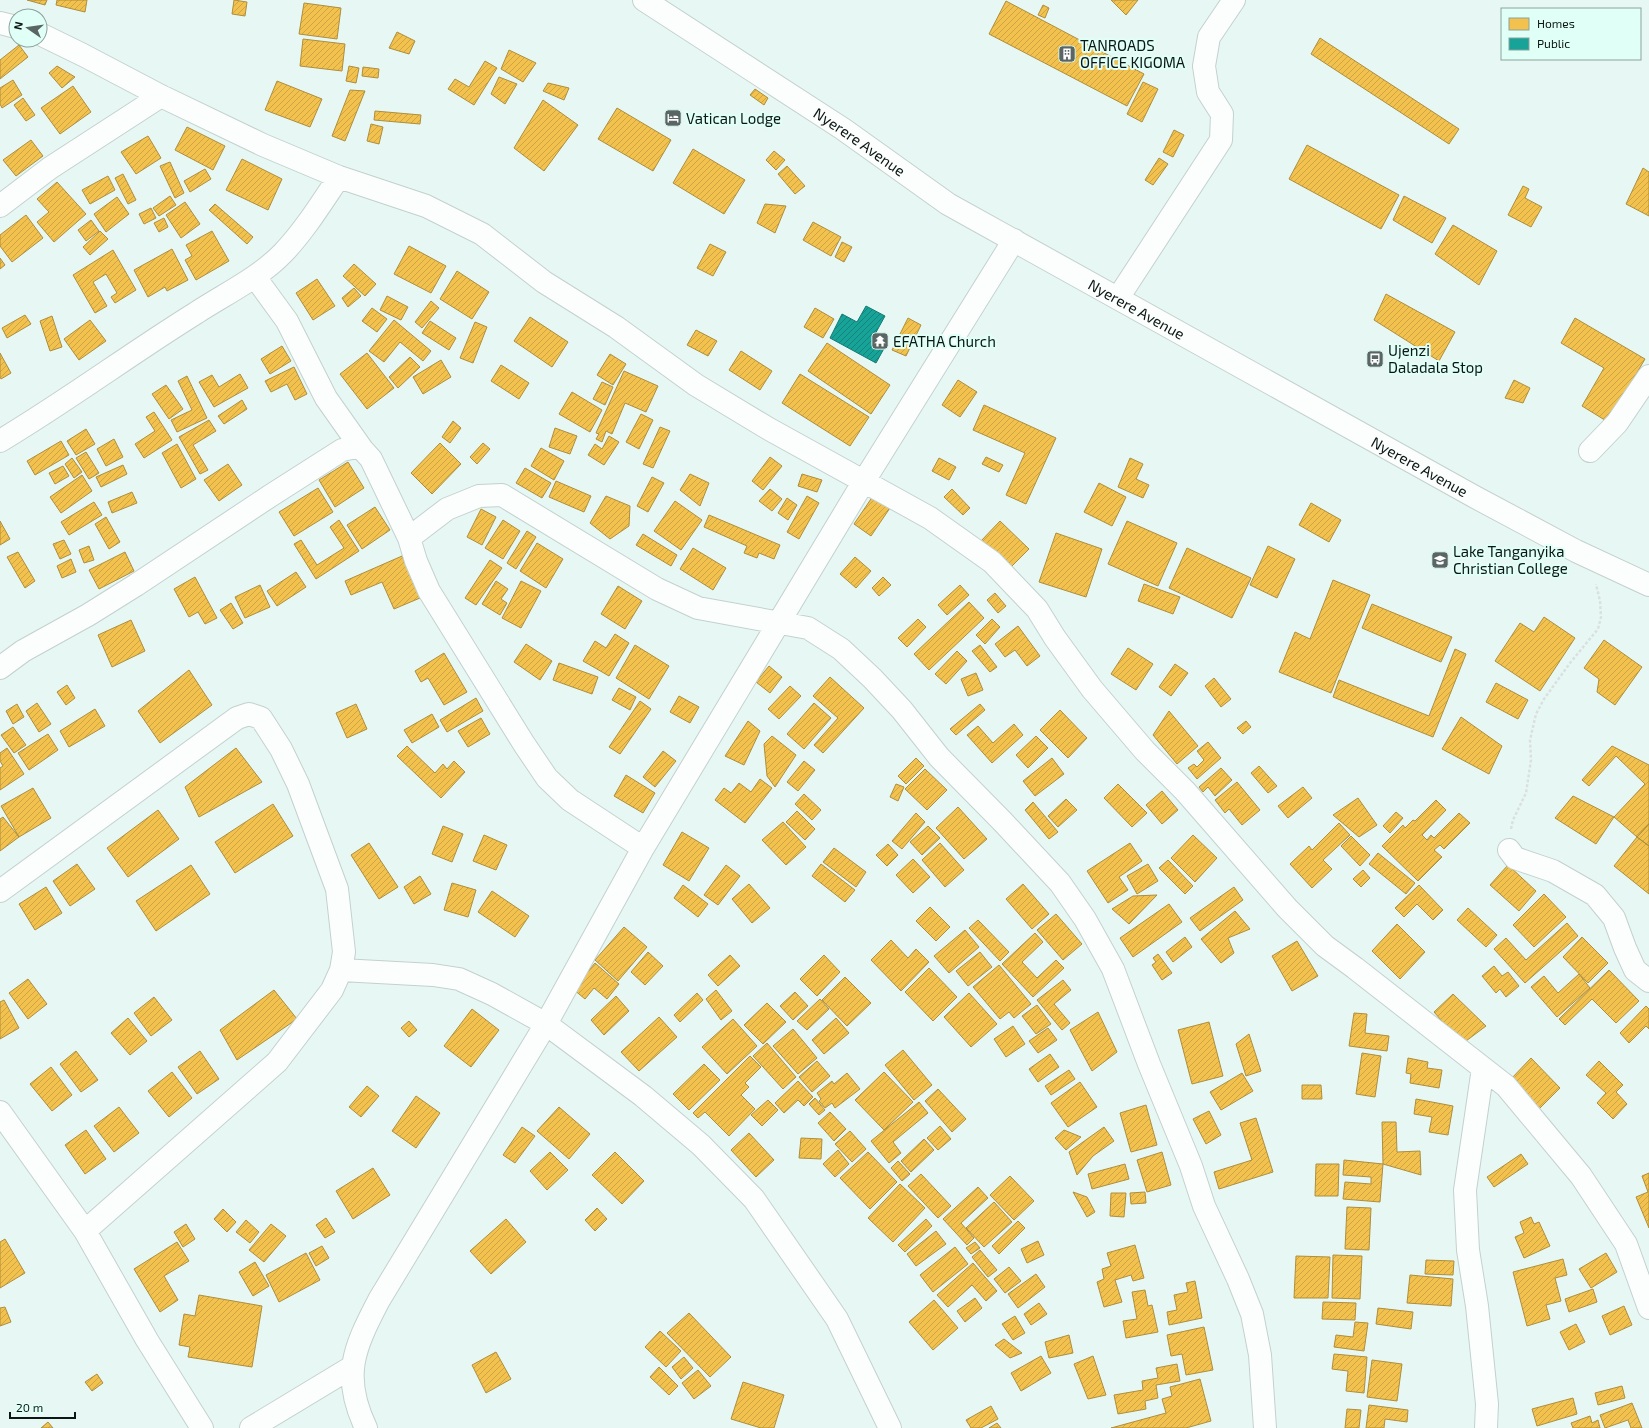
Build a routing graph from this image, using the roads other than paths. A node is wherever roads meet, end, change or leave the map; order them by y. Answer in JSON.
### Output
{"nodes":[{"id":1,"x":644,"y":0,"type":"edge"},
{"id":2,"x":1234,"y":0,"type":"edge"},
{"id":3,"x":48,"y":38,"type":"edge"},
{"id":4,"x":160,"y":96,"type":"junction"},
{"id":5,"x":339,"y":177,"type":"junction"},
{"id":6,"x":0,"y":206,"type":"edge"},
{"id":7,"x":1014,"y":240,"type":"junction"},
{"id":8,"x":255,"y":277,"type":"junction"},
{"id":9,"x":1118,"y":298,"type":"junction"},
{"id":10,"x":1649,"y":376,"type":"edge"},
{"id":11,"x":0,"y":441,"type":"edge"},
{"id":12,"x":362,"y":450,"type":"junction"},
{"id":13,"x":1590,"y":452,"type":"dead end"},
{"id":14,"x":864,"y":481,"type":"junction"},
{"id":15,"x":409,"y":538,"type":"junction"},
{"id":16,"x":1649,"y":585,"type":"edge"},
{"id":17,"x":780,"y":623,"type":"junction"},
{"id":18,"x":0,"y":668,"type":"edge"},
{"id":19,"x":643,"y":848,"type":"junction"},
{"id":20,"x":1509,"y":850,"type":"road end"},
{"id":21,"x":0,"y":890,"type":"edge"},
{"id":22,"x":341,"y":970,"type":"junction"},
{"id":23,"x":1649,"y":981,"type":"edge"},
{"id":24,"x":546,"y":1024,"type":"junction"},
{"id":25,"x":1483,"y":1068,"type":"junction"},
{"id":26,"x":0,"y":1112,"type":"edge"},
{"id":27,"x":85,"y":1231,"type":"junction"},
{"id":28,"x":1649,"y":1308,"type":"edge"},
{"id":29,"x":352,"y":1368,"type":"junction"},
{"id":30,"x":202,"y":1428,"type":"edge"},
{"id":31,"x":251,"y":1428,"type":"edge"},
{"id":32,"x":366,"y":1428,"type":"edge"},
{"id":33,"x":890,"y":1428,"type":"edge"},
{"id":34,"x":1264,"y":1428,"type":"edge"},
{"id":35,"x":1486,"y":1428,"type":"edge"}],
"edges":[{"from":1,"to":7,"type":"street","name":"Nyerere Avenue"},
{"from":2,"to":9,"type":"street"},
{"from":3,"to":4,"type":"street"},
{"from":4,"to":5,"type":"street"},
{"from":4,"to":6,"type":"street"},
{"from":5,"to":8,"type":"street"},
{"from":5,"to":14,"type":"street"},
{"from":7,"to":9,"type":"street","name":"Nyerere Avenue"},
{"from":7,"to":14,"type":"street"},
{"from":8,"to":11,"type":"street"},
{"from":8,"to":12,"type":"street"},
{"from":9,"to":16,"type":"street","name":"Nyerere Avenue"},
{"from":10,"to":13,"type":"street"},
{"from":12,"to":15,"type":"street"},
{"from":12,"to":18,"type":"street"},
{"from":14,"to":17,"type":"street"},
{"from":14,"to":25,"type":"street"},
{"from":15,"to":17,"type":"street"},
{"from":15,"to":19,"type":"street"},
{"from":17,"to":19,"type":"street"},
{"from":17,"to":34,"type":"street"},
{"from":19,"to":24,"type":"street"},
{"from":20,"to":23,"type":"street"},
{"from":21,"to":22,"type":"street"},
{"from":22,"to":24,"type":"street"},
{"from":22,"to":27,"type":"street"},
{"from":24,"to":29,"type":"street"},
{"from":24,"to":33,"type":"street"},
{"from":25,"to":28,"type":"street"},
{"from":25,"to":35,"type":"street"},
{"from":26,"to":27,"type":"street"},
{"from":27,"to":30,"type":"street"},
{"from":29,"to":31,"type":"street"},
{"from":29,"to":32,"type":"street"}]}
